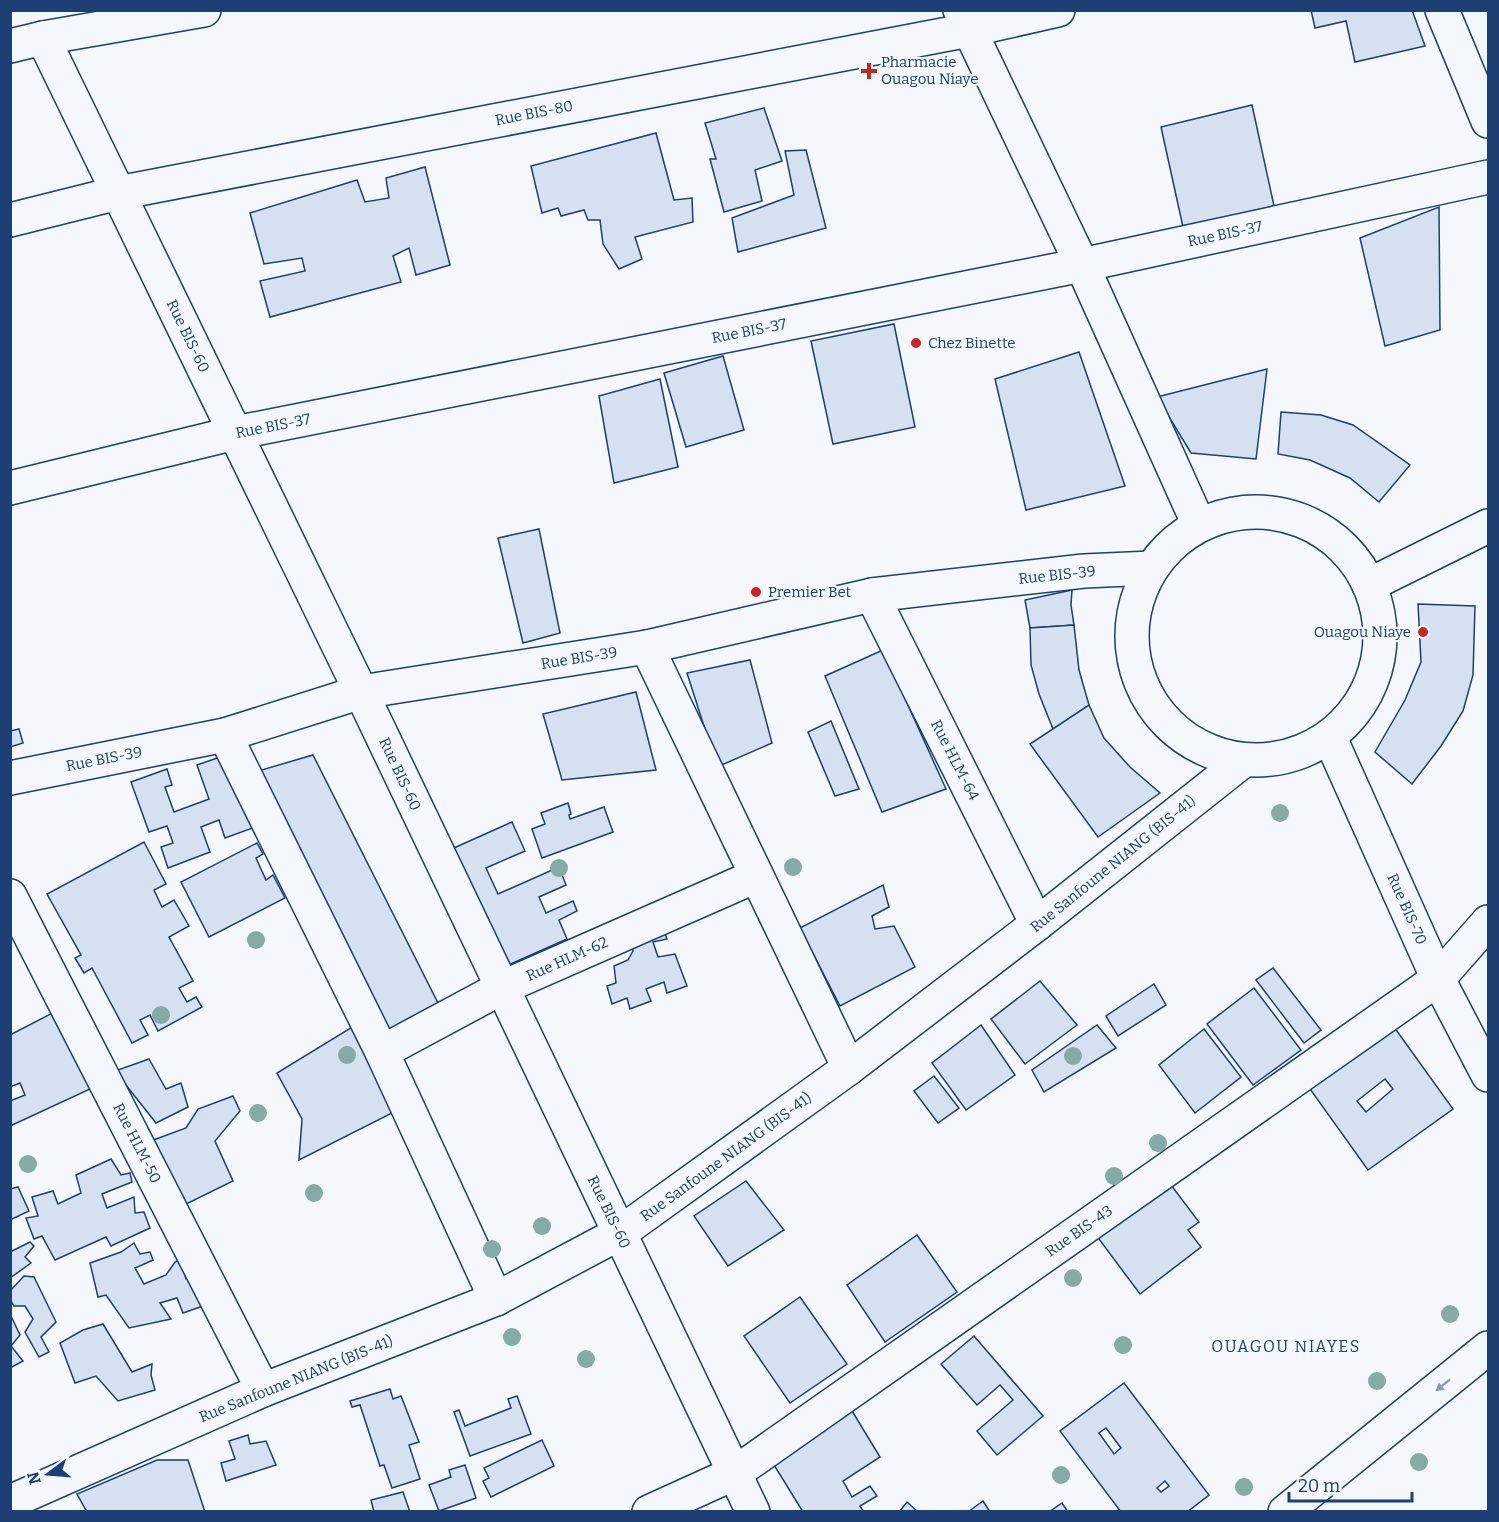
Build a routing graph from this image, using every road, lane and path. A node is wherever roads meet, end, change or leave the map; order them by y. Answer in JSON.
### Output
{"nodes":[{"id":1,"x":204,"y":10,"type":"edge"},
{"id":2,"x":1058,"y":10,"type":"edge"},
{"id":3,"x":1442,"y":10,"type":"edge"},
{"id":4,"x":965,"y":20,"type":"edge"},
{"id":5,"x":43,"y":38,"type":"junction"},
{"id":6,"x":10,"y":46,"type":"edge"},
{"id":7,"x":1488,"y":121,"type":"edge"},
{"id":8,"x":1488,"y":177,"type":"edge"},
{"id":9,"x":118,"y":193,"type":"junction"},
{"id":10,"x":10,"y":220,"type":"edge"},
{"id":11,"x":1082,"y":265,"type":"junction"},
{"id":12,"x":235,"y":433,"type":"junction"},
{"id":13,"x":10,"y":488,"type":"edge"},
{"id":14,"x":1199,"y":525,"type":"junction"},
{"id":15,"x":1488,"y":526,"type":"edge"},
{"id":16,"x":1152,"y":568,"type":"junction"},
{"id":17,"x":1369,"y":585,"type":"junction"},
{"id":18,"x":872,"y":595,"type":"junction"},
{"id":19,"x":647,"y":647,"type":"junction"},
{"id":20,"x":361,"y":692,"type":"junction"},
{"id":21,"x":225,"y":735,"type":"junction"},
{"id":22,"x":1330,"y":740,"type":"junction"},
{"id":23,"x":1244,"y":760,"type":"junction"},
{"id":24,"x":10,"y":778,"type":"edge"},
{"id":25,"x":756,"y":876,"type":"junction"},
{"id":26,"x":10,"y":896,"type":"edge"},
{"id":27,"x":1488,"y":922,"type":"edge"},
{"id":28,"x":1037,"y":924,"type":"junction"},
{"id":29,"x":1438,"y":979,"type":"junction"},
{"id":30,"x":501,"y":988,"type":"junction"},
{"id":31,"x":382,"y":1052,"type":"junction"},
{"id":32,"x":849,"y":1068,"type":"junction"},
{"id":33,"x":1488,"y":1075,"type":"edge"},
{"id":34,"x":620,"y":1233,"type":"junction"},
{"id":35,"x":496,"y":1299,"type":"junction"},
{"id":36,"x":1488,"y":1348,"type":"edge"},
{"id":37,"x":263,"y":1390,"type":"junction"},
{"id":38,"x":735,"y":1473,"type":"junction"},
{"id":39,"x":10,"y":1502,"type":"edge"},
{"id":40,"x":649,"y":1512,"type":"edge"},
{"id":41,"x":753,"y":1512,"type":"edge"},
{"id":42,"x":1285,"y":1512,"type":"edge"}],
"edges":[{"from":1,"to":5,"type":"street"},
{"from":2,"to":4,"type":"street","name":"Rue BIS-80"},
{"from":3,"to":7,"type":"street"},
{"from":4,"to":9,"type":"street","name":"Rue BIS-80"},
{"from":4,"to":11,"type":"street"},
{"from":5,"to":6,"type":"street"},
{"from":5,"to":9,"type":"street","name":"Rue BIS-60"},
{"from":8,"to":11,"type":"street","name":"Rue BIS-37"},
{"from":9,"to":10,"type":"street","name":"Rue BIS-80"},
{"from":9,"to":12,"type":"street","name":"Rue BIS-60"},
{"from":11,"to":12,"type":"street","name":"Rue BIS-37"},
{"from":11,"to":14,"type":"street"},
{"from":12,"to":13,"type":"street","name":"Rue BIS-37"},
{"from":12,"to":20,"type":"street","name":"Rue BIS-60"},
{"from":14,"to":16,"type":"street"},
{"from":14,"to":17,"type":"street"},
{"from":15,"to":17,"type":"street"},
{"from":16,"to":18,"type":"street","name":"Rue BIS-39"},
{"from":16,"to":23,"type":"street"},
{"from":17,"to":22,"type":"street"},
{"from":18,"to":19,"type":"street","name":"Rue BIS-39"},
{"from":18,"to":28,"type":"street","name":"Rue HLM-64"},
{"from":19,"to":20,"type":"street","name":"Rue BIS-39"},
{"from":19,"to":25,"type":"street"},
{"from":20,"to":21,"type":"street","name":"Rue BIS-39"},
{"from":20,"to":30,"type":"street","name":"Rue BIS-60"},
{"from":21,"to":24,"type":"street","name":"Rue BIS-39"},
{"from":21,"to":31,"type":"street"},
{"from":22,"to":23,"type":"street"},
{"from":22,"to":29,"type":"street","name":"Rue BIS-70"},
{"from":23,"to":28,"type":"street","name":"Rue Sanfoune NIANG (BIS-41)"},
{"from":25,"to":30,"type":"street","name":"Rue HLM-62"},
{"from":25,"to":32,"type":"street"},
{"from":26,"to":37,"type":"street","name":"Rue HLM-50"},
{"from":27,"to":29,"type":"street","name":"Rue BIS-43"},
{"from":28,"to":32,"type":"street","name":"Rue Sanfoune NIANG (BIS-41)"},
{"from":29,"to":33,"type":"street","name":"Rue BIS-70"},
{"from":29,"to":38,"type":"street","name":"Rue BIS-43"},
{"from":30,"to":31,"type":"street","name":"Rue HLM-62"},
{"from":30,"to":34,"type":"street","name":"Rue BIS-60"},
{"from":31,"to":35,"type":"street"},
{"from":32,"to":34,"type":"street","name":"Rue Sanfoune NIANG (BIS-41)"},
{"from":34,"to":35,"type":"street","name":"Rue Sanfoune NIANG (BIS-41)"},
{"from":34,"to":38,"type":"street","name":"Rue BIS-60"},
{"from":35,"to":37,"type":"street","name":"Rue Sanfoune NIANG (BIS-41)"},
{"from":36,"to":42,"type":"street","one_way":true},
{"from":37,"to":39,"type":"street","name":"Rue Sanfoune NIANG (BIS-41)"},
{"from":38,"to":40,"type":"street","name":"Rue BIS-43"},
{"from":38,"to":41,"type":"street","name":"Rue BIS-60"}]}
